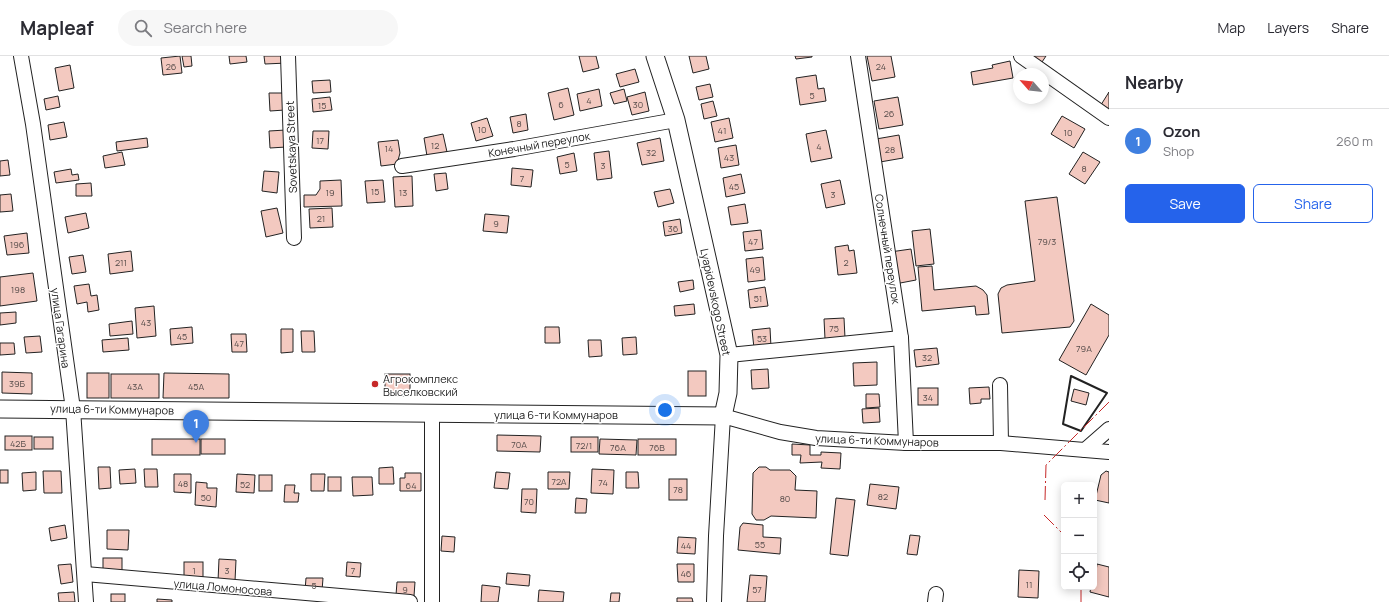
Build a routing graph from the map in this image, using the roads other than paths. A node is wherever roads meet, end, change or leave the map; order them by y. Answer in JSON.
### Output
{"nodes":[{"id":1,"x":21,"y":56,"type":"edge"},
{"id":2,"x":288,"y":56,"type":"edge"},
{"id":3,"x":655,"y":56,"type":"edge"},
{"id":4,"x":858,"y":56,"type":"edge"},
{"id":5,"x":1020,"y":56,"type":"edge"},
{"id":6,"x":1109,"y":118,"type":"edge"},
{"id":7,"x":676,"y":120,"type":"junction"},
{"id":8,"x":402,"y":166,"type":"dead end"},
{"id":9,"x":294,"y":238,"type":"dead end"},
{"id":10,"x":901,"y":338,"type":"junction"},
{"id":11,"x":729,"y":355,"type":"junction"},
{"id":12,"x":1000,"y":385,"type":"dead end"},
{"id":13,"x":0,"y":409,"type":"edge"},
{"id":14,"x":73,"y":409,"type":"junction"},
{"id":15,"x":432,"y":413,"type":"junction"},
{"id":16,"x":723,"y":416,"type":"junction"},
{"id":17,"x":1109,"y":429,"type":"edge"},
{"id":18,"x":906,"y":443,"type":"junction"},
{"id":19,"x":1001,"y":443,"type":"junction"},
{"id":20,"x":1085,"y":450,"type":"junction"},
{"id":21,"x":1109,"y":452,"type":"edge"},
{"id":22,"x":85,"y":574,"type":"junction"},
{"id":23,"x":86,"y":602,"type":"edge"},
{"id":24,"x":410,"y":602,"type":"edge"},
{"id":25,"x":432,"y":602,"type":"edge"},
{"id":26,"x":714,"y":602,"type":"edge"}],
"edges":[{"from":1,"to":14,"type":"street","name":"улица Гагарина"},
{"from":2,"to":9,"type":"street","name":"Sovetskaya Street"},
{"from":3,"to":7,"type":"main road","name":"Lyapidevskogo Street"},
{"from":4,"to":10,"type":"street","name":"Солнечный переулок"},
{"from":5,"to":6,"type":"street"},
{"from":7,"to":8,"type":"street","name":"Конечный переулок"},
{"from":7,"to":11,"type":"main road","name":"Lyapidevskogo Street"},
{"from":10,"to":11,"type":"street"},
{"from":10,"to":18,"type":"street","name":"Солнечный переулок"},
{"from":11,"to":16,"type":"main road","name":"Lyapidevskogo Street"},
{"from":12,"to":19,"type":"street"},
{"from":13,"to":14,"type":"main road","name":"улица 6-ти Коммунаров"},
{"from":14,"to":15,"type":"main road","name":"улица 6-ти Коммунаров"},
{"from":14,"to":22,"type":"street","name":"улица Гагарина"},
{"from":15,"to":16,"type":"main road","name":"улица 6-ти Коммунаров"},
{"from":15,"to":25,"type":"street"},
{"from":16,"to":18,"type":"street","name":"улица 6-ти Коммунаров"},
{"from":16,"to":26,"type":"street","name":"Lyapidevskogo Street"},
{"from":17,"to":20,"type":"street"},
{"from":18,"to":19,"type":"street","name":"улица 6-ти Коммунаров"},
{"from":19,"to":20,"type":"street","name":"улица 6-ти Коммунаров"},
{"from":20,"to":21,"type":"street","name":"улица 6-ти Коммунаров"},
{"from":22,"to":23,"type":"street","name":"улица Гагарина"},
{"from":22,"to":24,"type":"street","name":"улица Ломоносова"}]}
